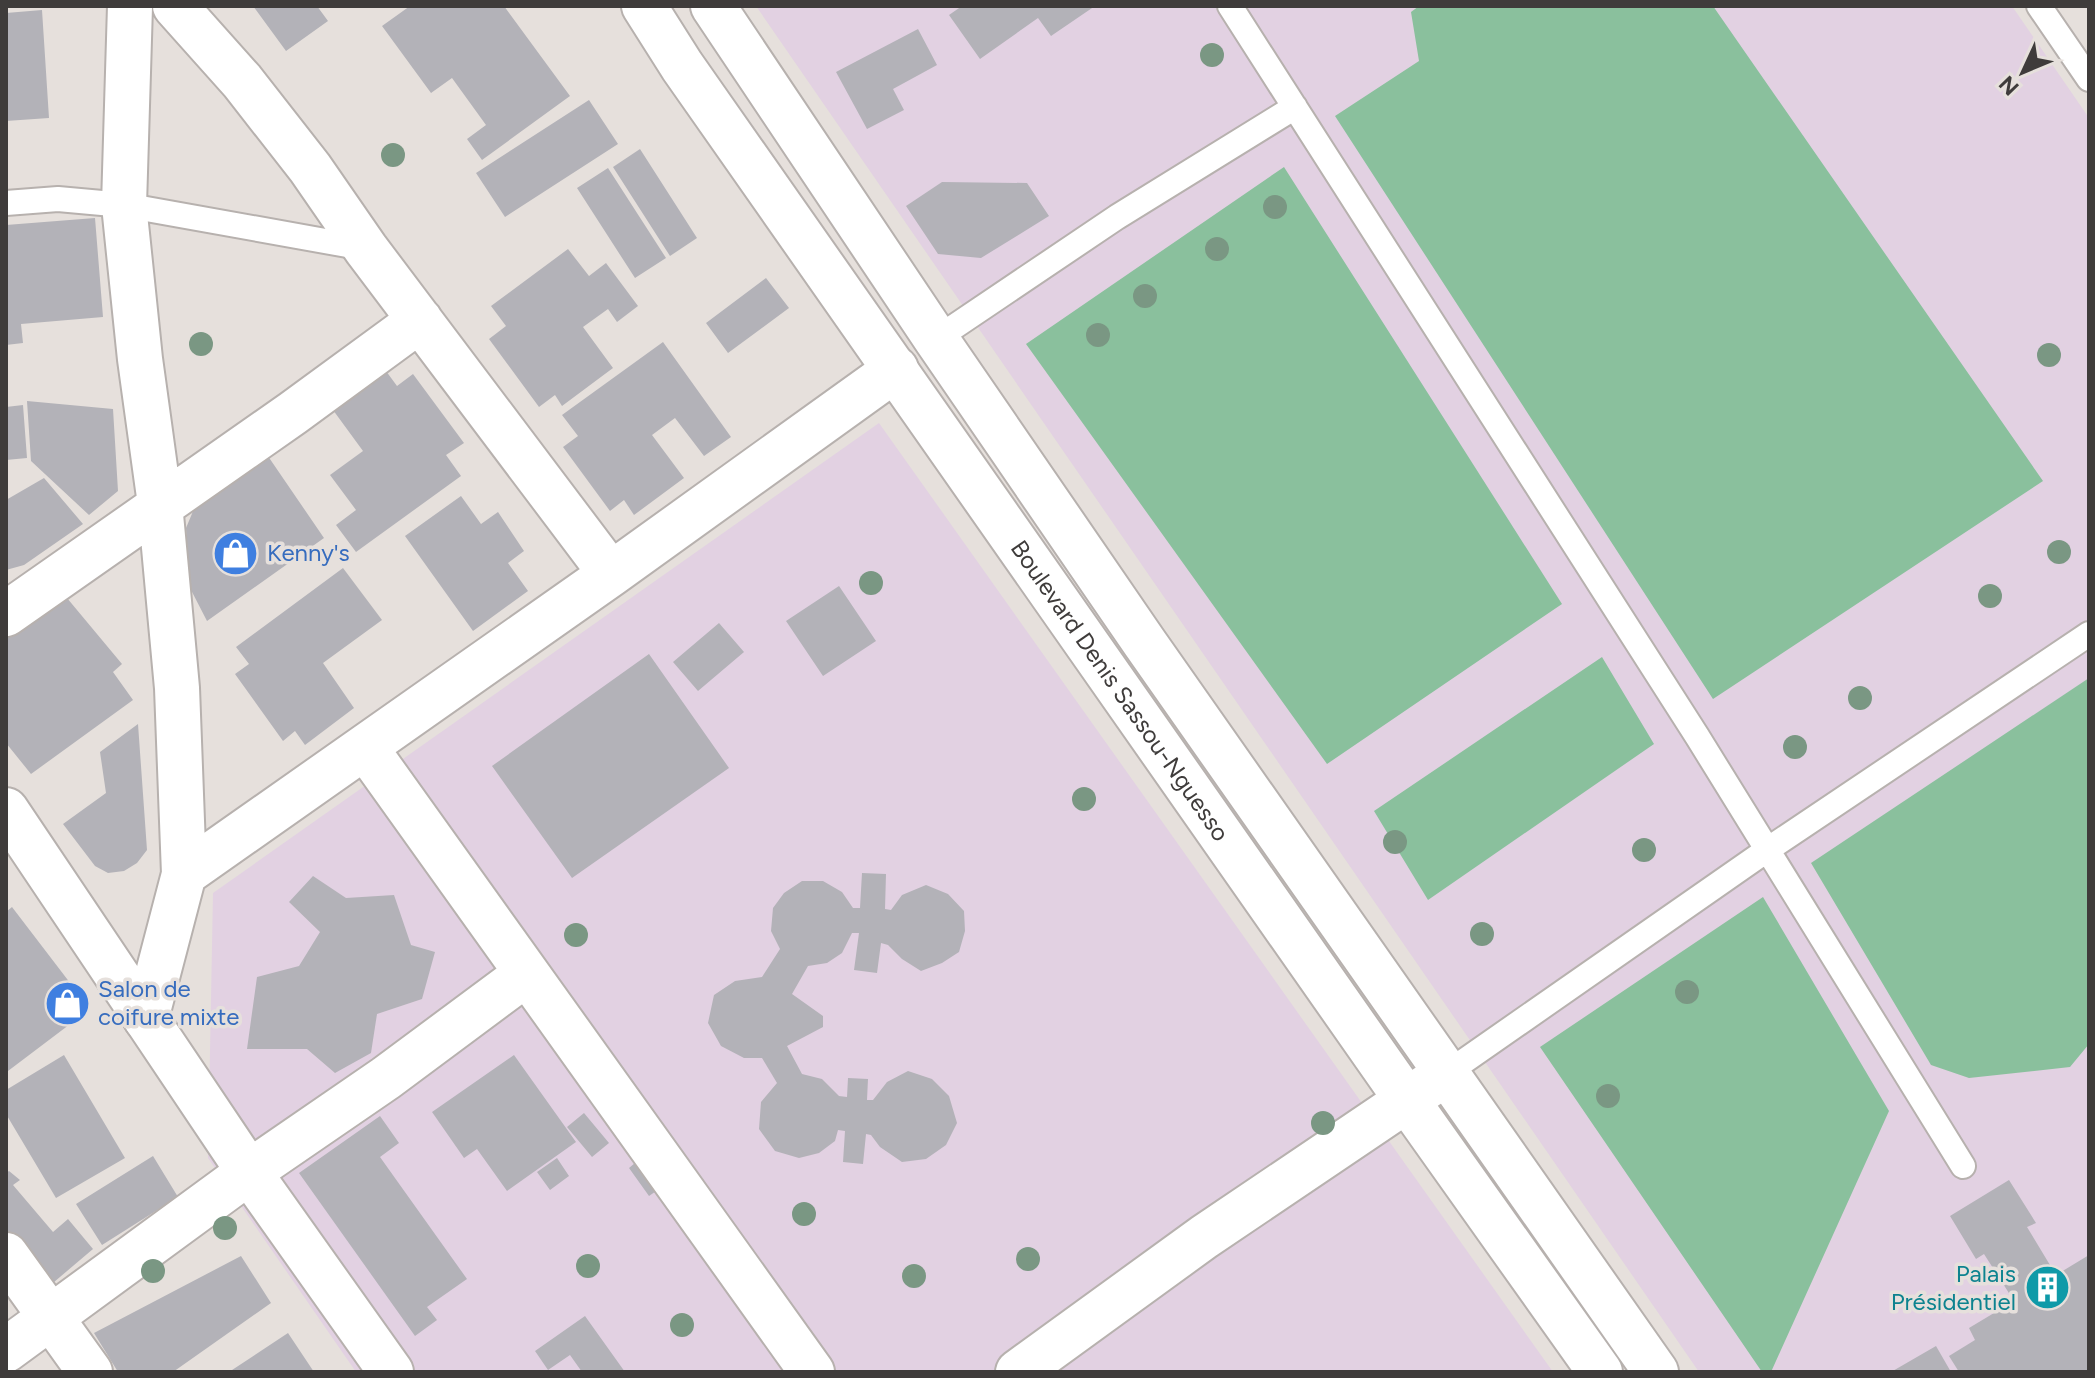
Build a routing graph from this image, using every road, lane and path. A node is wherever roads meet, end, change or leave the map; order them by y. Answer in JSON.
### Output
{"nodes":[{"id":1,"x":130,"y":6,"type":"edge"},
{"id":2,"x":175,"y":6,"type":"edge"},
{"id":3,"x":644,"y":6,"type":"edge"},
{"id":4,"x":713,"y":6,"type":"edge"},
{"id":5,"x":1230,"y":6,"type":"edge"},
{"id":6,"x":2039,"y":6,"type":"edge"},
{"id":7,"x":2089,"y":79,"type":"edge"},
{"id":8,"x":1295,"y":107,"type":"junction"},
{"id":9,"x":6,"y":203,"type":"edge"},
{"id":10,"x":124,"y":205,"type":"junction"},
{"id":11,"x":366,"y":249,"type":"junction"},
{"id":12,"x":420,"y":320,"type":"junction"},
{"id":13,"x":936,"y":339,"type":"junction"},
{"id":14,"x":896,"y":369,"type":"junction"},
{"id":15,"x":160,"y":504,"type":"junction"},
{"id":16,"x":611,"y":574,"type":"junction"},
{"id":17,"x":6,"y":614,"type":"edge"},
{"id":18,"x":2089,"y":634,"type":"edge"},
{"id":19,"x":365,"y":747,"type":"junction"},
{"id":20,"x":6,"y":810,"type":"edge"},
{"id":21,"x":1767,"y":850,"type":"junction"},
{"id":22,"x":184,"y":874,"type":"junction"},
{"id":23,"x":526,"y":974,"type":"junction"},
{"id":24,"x":146,"y":1019,"type":"junction"},
{"id":25,"x":1447,"y":1073,"type":"junction"},
{"id":26,"x":1406,"y":1099,"type":"junction"},
{"id":27,"x":1963,"y":1166,"type":"dead end"},
{"id":28,"x":249,"y":1172,"type":"junction"},
{"id":29,"x":6,"y":1255,"type":"edge"},
{"id":30,"x":51,"y":1317,"type":"junction"},
{"id":31,"x":6,"y":1350,"type":"edge"},
{"id":32,"x":90,"y":1372,"type":"edge"},
{"id":33,"x":391,"y":1372,"type":"edge"},
{"id":34,"x":812,"y":1372,"type":"edge"},
{"id":35,"x":1018,"y":1372,"type":"edge"},
{"id":36,"x":1600,"y":1372,"type":"edge"},
{"id":37,"x":1656,"y":1372,"type":"edge"}],
"edges":[{"from":1,"to":10,"type":"street"},
{"from":2,"to":11,"type":"street"},
{"from":3,"to":14,"type":"street","name":"Boulevard Denis Sassou-Nguesso"},
{"from":4,"to":13,"type":"street","name":"Boulevard Denis Sassou-Nguesso"},
{"from":5,"to":8,"type":"lane"},
{"from":6,"to":7,"type":"lane"},
{"from":8,"to":13,"type":"lane"},
{"from":8,"to":21,"type":"lane"},
{"from":9,"to":10,"type":"lane"},
{"from":10,"to":11,"type":"lane"},
{"from":10,"to":15,"type":"street"},
{"from":11,"to":12,"type":"street"},
{"from":12,"to":15,"type":"street"},
{"from":12,"to":16,"type":"street"},
{"from":13,"to":25,"type":"street","name":"Boulevard Denis Sassou-Nguesso"},
{"from":14,"to":16,"type":"street"},
{"from":14,"to":26,"type":"street","name":"Boulevard Denis Sassou-Nguesso"},
{"from":15,"to":17,"type":"street"},
{"from":15,"to":22,"type":"street"},
{"from":16,"to":19,"type":"street"},
{"from":18,"to":21,"type":"lane"},
{"from":19,"to":22,"type":"street"},
{"from":19,"to":23,"type":"street"},
{"from":20,"to":24,"type":"street"},
{"from":21,"to":25,"type":"lane"},
{"from":21,"to":27,"type":"lane"},
{"from":22,"to":24,"type":"street"},
{"from":23,"to":28,"type":"street"},
{"from":23,"to":34,"type":"street"},
{"from":24,"to":28,"type":"street"},
{"from":25,"to":26,"type":"street"},
{"from":25,"to":37,"type":"street","name":"Boulevard Denis Sassou-Nguesso"},
{"from":26,"to":35,"type":"street"},
{"from":26,"to":36,"type":"street","name":"Boulevard Denis Sassou-Nguesso"},
{"from":28,"to":30,"type":"street"},
{"from":28,"to":33,"type":"street"},
{"from":29,"to":30,"type":"street"},
{"from":30,"to":31,"type":"street"},
{"from":30,"to":32,"type":"street"}]}
